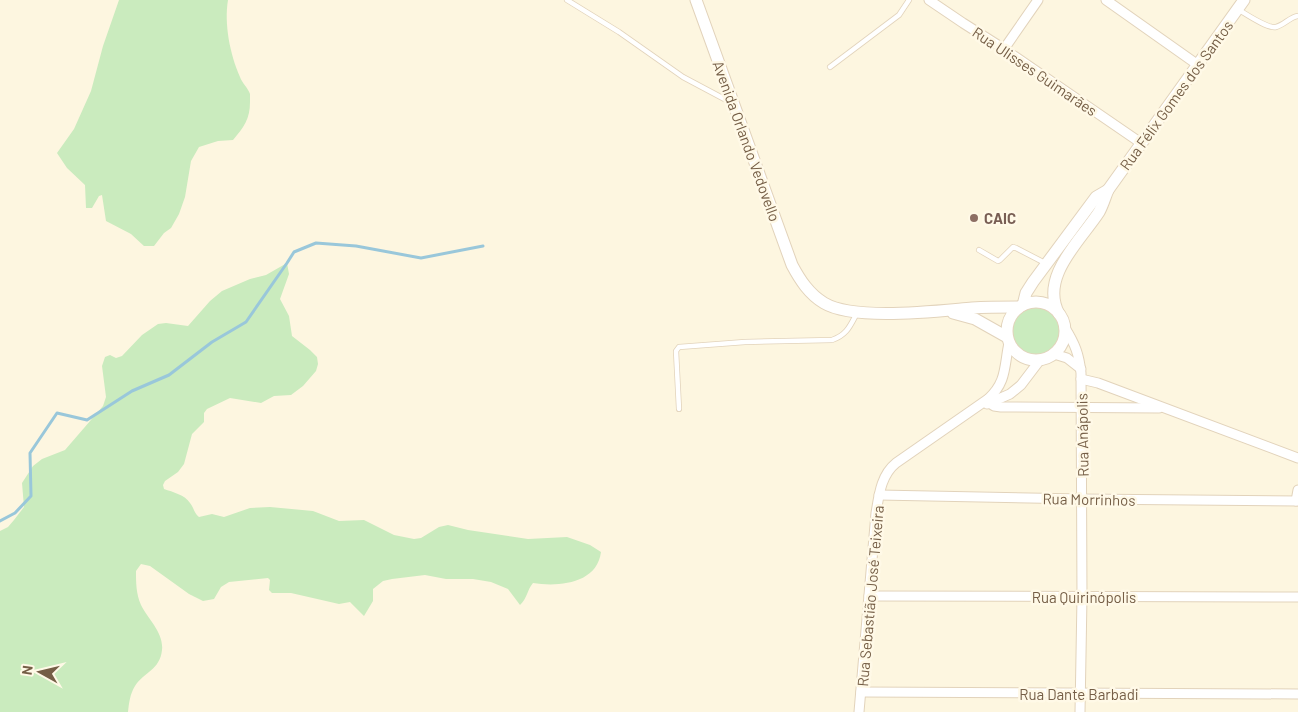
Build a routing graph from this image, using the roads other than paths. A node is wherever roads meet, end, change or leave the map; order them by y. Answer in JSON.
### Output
{"nodes":[{"id":1,"x":568,"y":0,"type":"edge"},
{"id":2,"x":696,"y":0,"type":"edge"},
{"id":3,"x":909,"y":0,"type":"edge"},
{"id":4,"x":929,"y":0,"type":"edge"},
{"id":5,"x":1038,"y":0,"type":"edge"},
{"id":6,"x":1106,"y":0,"type":"edge"},
{"id":7,"x":1244,"y":0,"type":"edge"},
{"id":8,"x":1238,"y":10,"type":"junction"},
{"id":9,"x":1298,"y":16,"type":"edge"},
{"id":10,"x":1004,"y":48,"type":"junction"},
{"id":11,"x":1198,"y":65,"type":"junction"},
{"id":12,"x":830,"y":67,"type":"dead end"},
{"id":13,"x":733,"y":103,"type":"junction"},
{"id":14,"x":1142,"y":143,"type":"junction"},
{"id":15,"x":1108,"y":190,"type":"junction"},
{"id":16,"x":979,"y":250,"type":"dead end"},
{"id":17,"x":1046,"y":264,"type":"junction"},
{"id":18,"x":1021,"y":306,"type":"junction"},
{"id":19,"x":944,"y":311,"type":"junction"},
{"id":20,"x":858,"y":312,"type":"junction"},
{"id":21,"x":1059,"y":314,"type":"junction"},
{"id":22,"x":1065,"y":328,"type":"junction"},
{"id":23,"x":1008,"y":340,"type":"junction"},
{"id":24,"x":1054,"y":354,"type":"junction"},
{"id":25,"x":1040,"y":360,"type":"junction"},
{"id":26,"x":1081,"y":369,"type":"junction"},
{"id":27,"x":1081,"y":379,"type":"junction"},
{"id":28,"x":989,"y":401,"type":"junction"},
{"id":29,"x":1081,"y":408,"type":"junction"},
{"id":30,"x":1164,"y":408,"type":"junction"},
{"id":31,"x":679,"y":409,"type":"dead end"},
{"id":32,"x":1298,"y":458,"type":"edge"},
{"id":33,"x":1298,"y":490,"type":"edge"},
{"id":34,"x":879,"y":495,"type":"junction"},
{"id":35,"x":1082,"y":499,"type":"junction"},
{"id":36,"x":1297,"y":501,"type":"edge"},
{"id":37,"x":869,"y":596,"type":"junction"},
{"id":38,"x":1082,"y":597,"type":"junction"},
{"id":39,"x":1298,"y":597,"type":"edge"},
{"id":40,"x":861,"y":692,"type":"junction"},
{"id":41,"x":1080,"y":694,"type":"junction"},
{"id":42,"x":1298,"y":694,"type":"edge"},
{"id":43,"x":859,"y":712,"type":"edge"},
{"id":44,"x":1080,"y":712,"type":"edge"}],
"edges":[{"from":1,"to":13,"type":"lane"},
{"from":2,"to":13,"type":"street","name":"Avenida Orlando Vedovello"},
{"from":3,"to":12,"type":"lane"},
{"from":4,"to":10,"type":"street","name":"Rua Ulisses Guimarães"},
{"from":5,"to":10,"type":"street"},
{"from":6,"to":11,"type":"street"},
{"from":7,"to":8,"type":"street","name":"Rua Félix Gomes dos Santos"},
{"from":8,"to":9,"type":"lane"},
{"from":8,"to":11,"type":"street","name":"Rua Félix Gomes dos Santos"},
{"from":10,"to":14,"type":"street","name":"Rua Ulisses Guimarães"},
{"from":11,"to":14,"type":"street","name":"Rua Félix Gomes dos Santos"},
{"from":13,"to":20,"type":"street","name":"Avenida Orlando Vedovello"},
{"from":14,"to":15,"type":"street","name":"Rua Félix Gomes dos Santos"},
{"from":15,"to":17,"type":"street","name":"Rua Félix Gomes dos Santos"},
{"from":15,"to":21,"type":"street","name":"Rua Félix Gomes dos Santos"},
{"from":16,"to":17,"type":"lane"},
{"from":17,"to":18,"type":"street","name":"Rua Félix Gomes dos Santos"},
{"from":18,"to":19,"type":"street"},
{"from":18,"to":21,"type":"street"},
{"from":18,"to":23,"type":"street"},
{"from":19,"to":20,"type":"street"},
{"from":19,"to":23,"type":"street"},
{"from":20,"to":31,"type":"lane"},
{"from":21,"to":22,"type":"street"},
{"from":22,"to":24,"type":"street"},
{"from":22,"to":26,"type":"street","name":"Rua Anápolis"},
{"from":23,"to":25,"type":"street"},
{"from":23,"to":28,"type":"street"},
{"from":24,"to":25,"type":"street"},
{"from":24,"to":26,"type":"street"},
{"from":25,"to":28,"type":"street"},
{"from":26,"to":27,"type":"street","name":"Rua Anápolis"},
{"from":27,"to":29,"type":"street","name":"Rua Anápolis"},
{"from":27,"to":30,"type":"street"},
{"from":28,"to":29,"type":"street"},
{"from":28,"to":34,"type":"street","name":"Rua Sebastião José Teixeira"},
{"from":29,"to":30,"type":"street"},
{"from":29,"to":35,"type":"street","name":"Rua Anápolis"},
{"from":30,"to":32,"type":"street"},
{"from":33,"to":36,"type":"street"},
{"from":34,"to":35,"type":"street","name":"Rua Morrinhos"},
{"from":34,"to":37,"type":"street","name":"Rua Sebastião José Teixeira"},
{"from":35,"to":36,"type":"street","name":"Rua Morrinhos"},
{"from":35,"to":38,"type":"street","name":"Rua Anápolis"},
{"from":37,"to":38,"type":"street","name":"Rua Quirinópolis"},
{"from":37,"to":40,"type":"street","name":"Rua Sebastião José Teixeira"},
{"from":38,"to":39,"type":"street","name":"Rua Quirinópolis"},
{"from":38,"to":41,"type":"street","name":"Rua Anápolis"},
{"from":40,"to":41,"type":"street","name":"Rua Dante Barbadi"},
{"from":40,"to":43,"type":"street","name":"Rua Sebastião José Teixeira"},
{"from":41,"to":42,"type":"street","name":"Rua Dante Barbadi"},
{"from":41,"to":44,"type":"street","name":"Rua Anápolis"}]}
